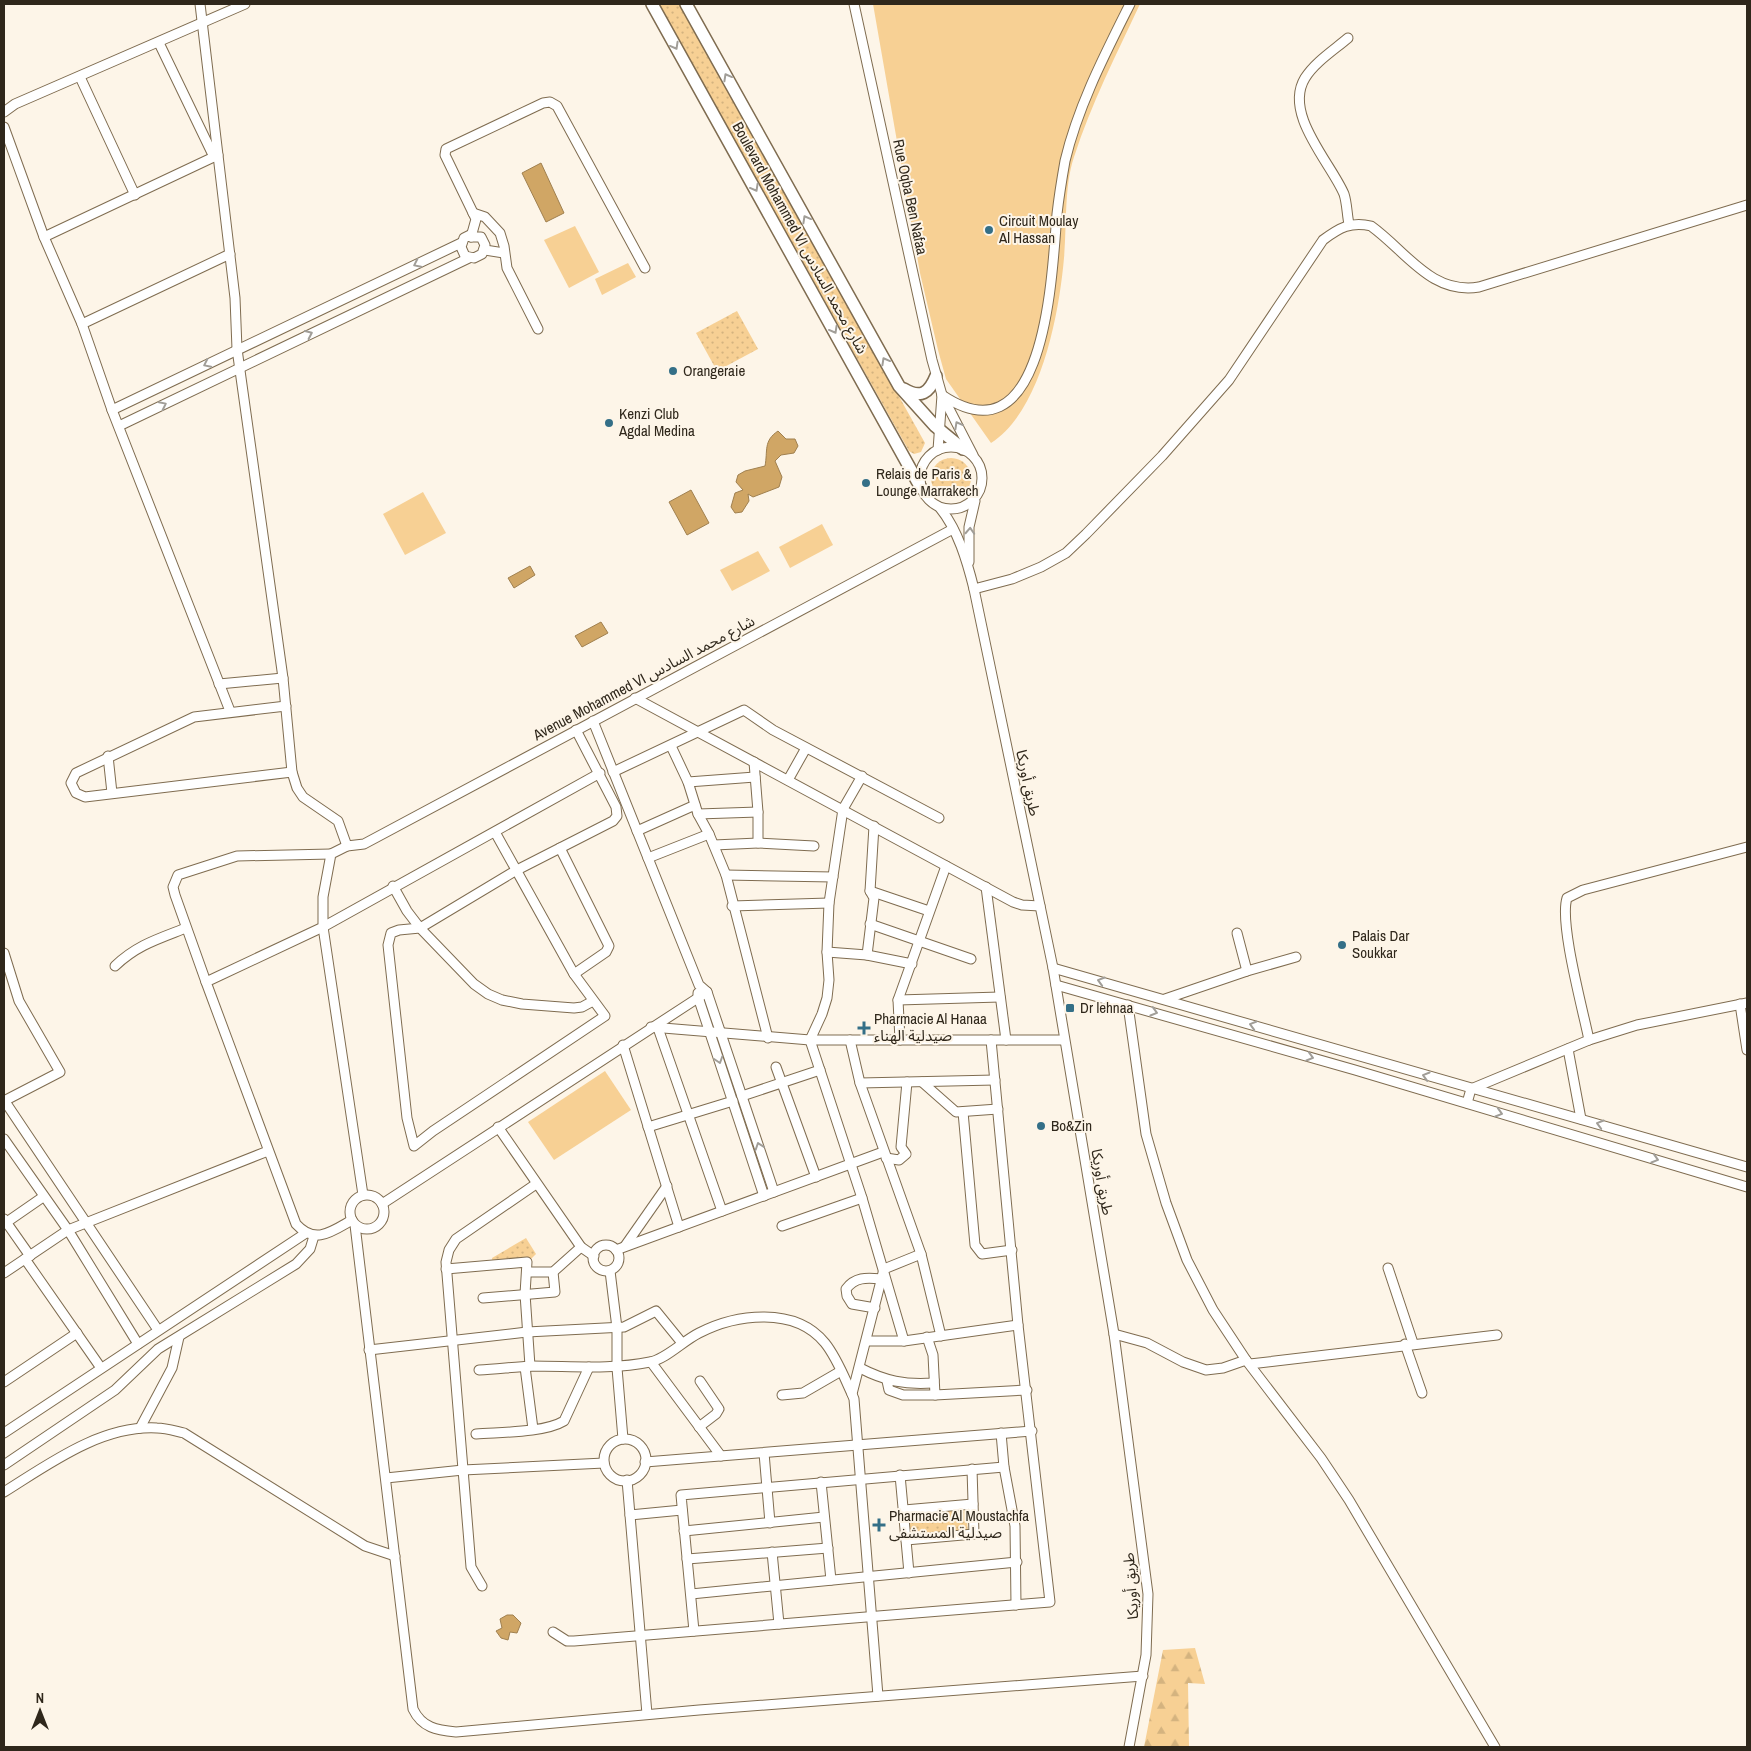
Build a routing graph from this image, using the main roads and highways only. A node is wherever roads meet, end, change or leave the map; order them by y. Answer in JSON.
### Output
{"nodes":[{"id":1,"x":652,"y":4,"type":"edge"},
{"id":2,"x":686,"y":4,"type":"edge"},
{"id":3,"x":936,"y":376,"type":"road end"},
{"id":4,"x":899,"y":386,"type":"junction"},
{"id":5,"x":968,"y":452,"type":"road end"},
{"id":6,"x":921,"y":488,"type":"road end"}],
"edges":[{"from":1,"to":6,"type":"main road","name":"Boulevard Mohammed VI شارع محمد السادس","one_way":true},
{"from":4,"to":2,"type":"main road","name":"Boulevard Mohammed VI شارع محمد السادس","one_way":true},
{"from":3,"to":4,"type":"main road"},
{"from":4,"to":5,"type":"main road","name":"Boulevard Mohammed VI شارع محمد السادس"}]}
